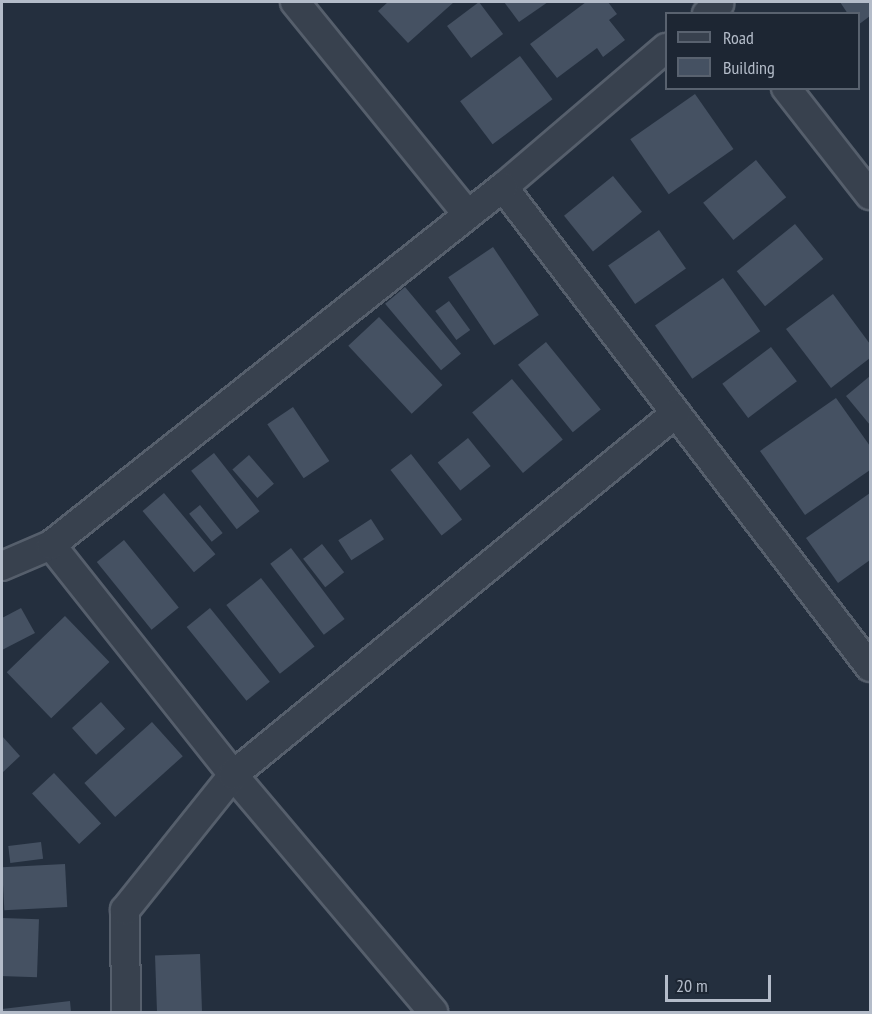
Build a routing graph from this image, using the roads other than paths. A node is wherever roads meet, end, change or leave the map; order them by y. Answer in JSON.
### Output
{"nodes":[{"id":1,"x":295,"y":2,"type":"edge"},
{"id":2,"x":665,"y":49,"type":"edge"},
{"id":3,"x":788,"y":90,"type":"edge"},
{"id":4,"x":503,"y":187,"type":"junction"},
{"id":5,"x":870,"y":195,"type":"edge"},
{"id":6,"x":467,"y":214,"type":"junction"},
{"id":7,"x":676,"y":412,"type":"junction"},
{"id":8,"x":51,"y":545,"type":"junction"},
{"id":9,"x":2,"y":566,"type":"edge"},
{"id":10,"x":870,"y":667,"type":"edge"},
{"id":11,"x":233,"y":775,"type":"junction"},
{"id":12,"x":126,"y":1012,"type":"edge"},
{"id":13,"x":433,"y":1012,"type":"edge"}],
"edges":[{"from":1,"to":6,"type":"street"},
{"from":2,"to":4,"type":"street"},
{"from":3,"to":5,"type":"street"},
{"from":4,"to":6,"type":"street"},
{"from":4,"to":7,"type":"street"},
{"from":6,"to":8,"type":"street"},
{"from":7,"to":10,"type":"street"},
{"from":7,"to":11,"type":"street"},
{"from":8,"to":9,"type":"street"},
{"from":8,"to":11,"type":"street"},
{"from":11,"to":12,"type":"street"},
{"from":11,"to":13,"type":"street"}]}
